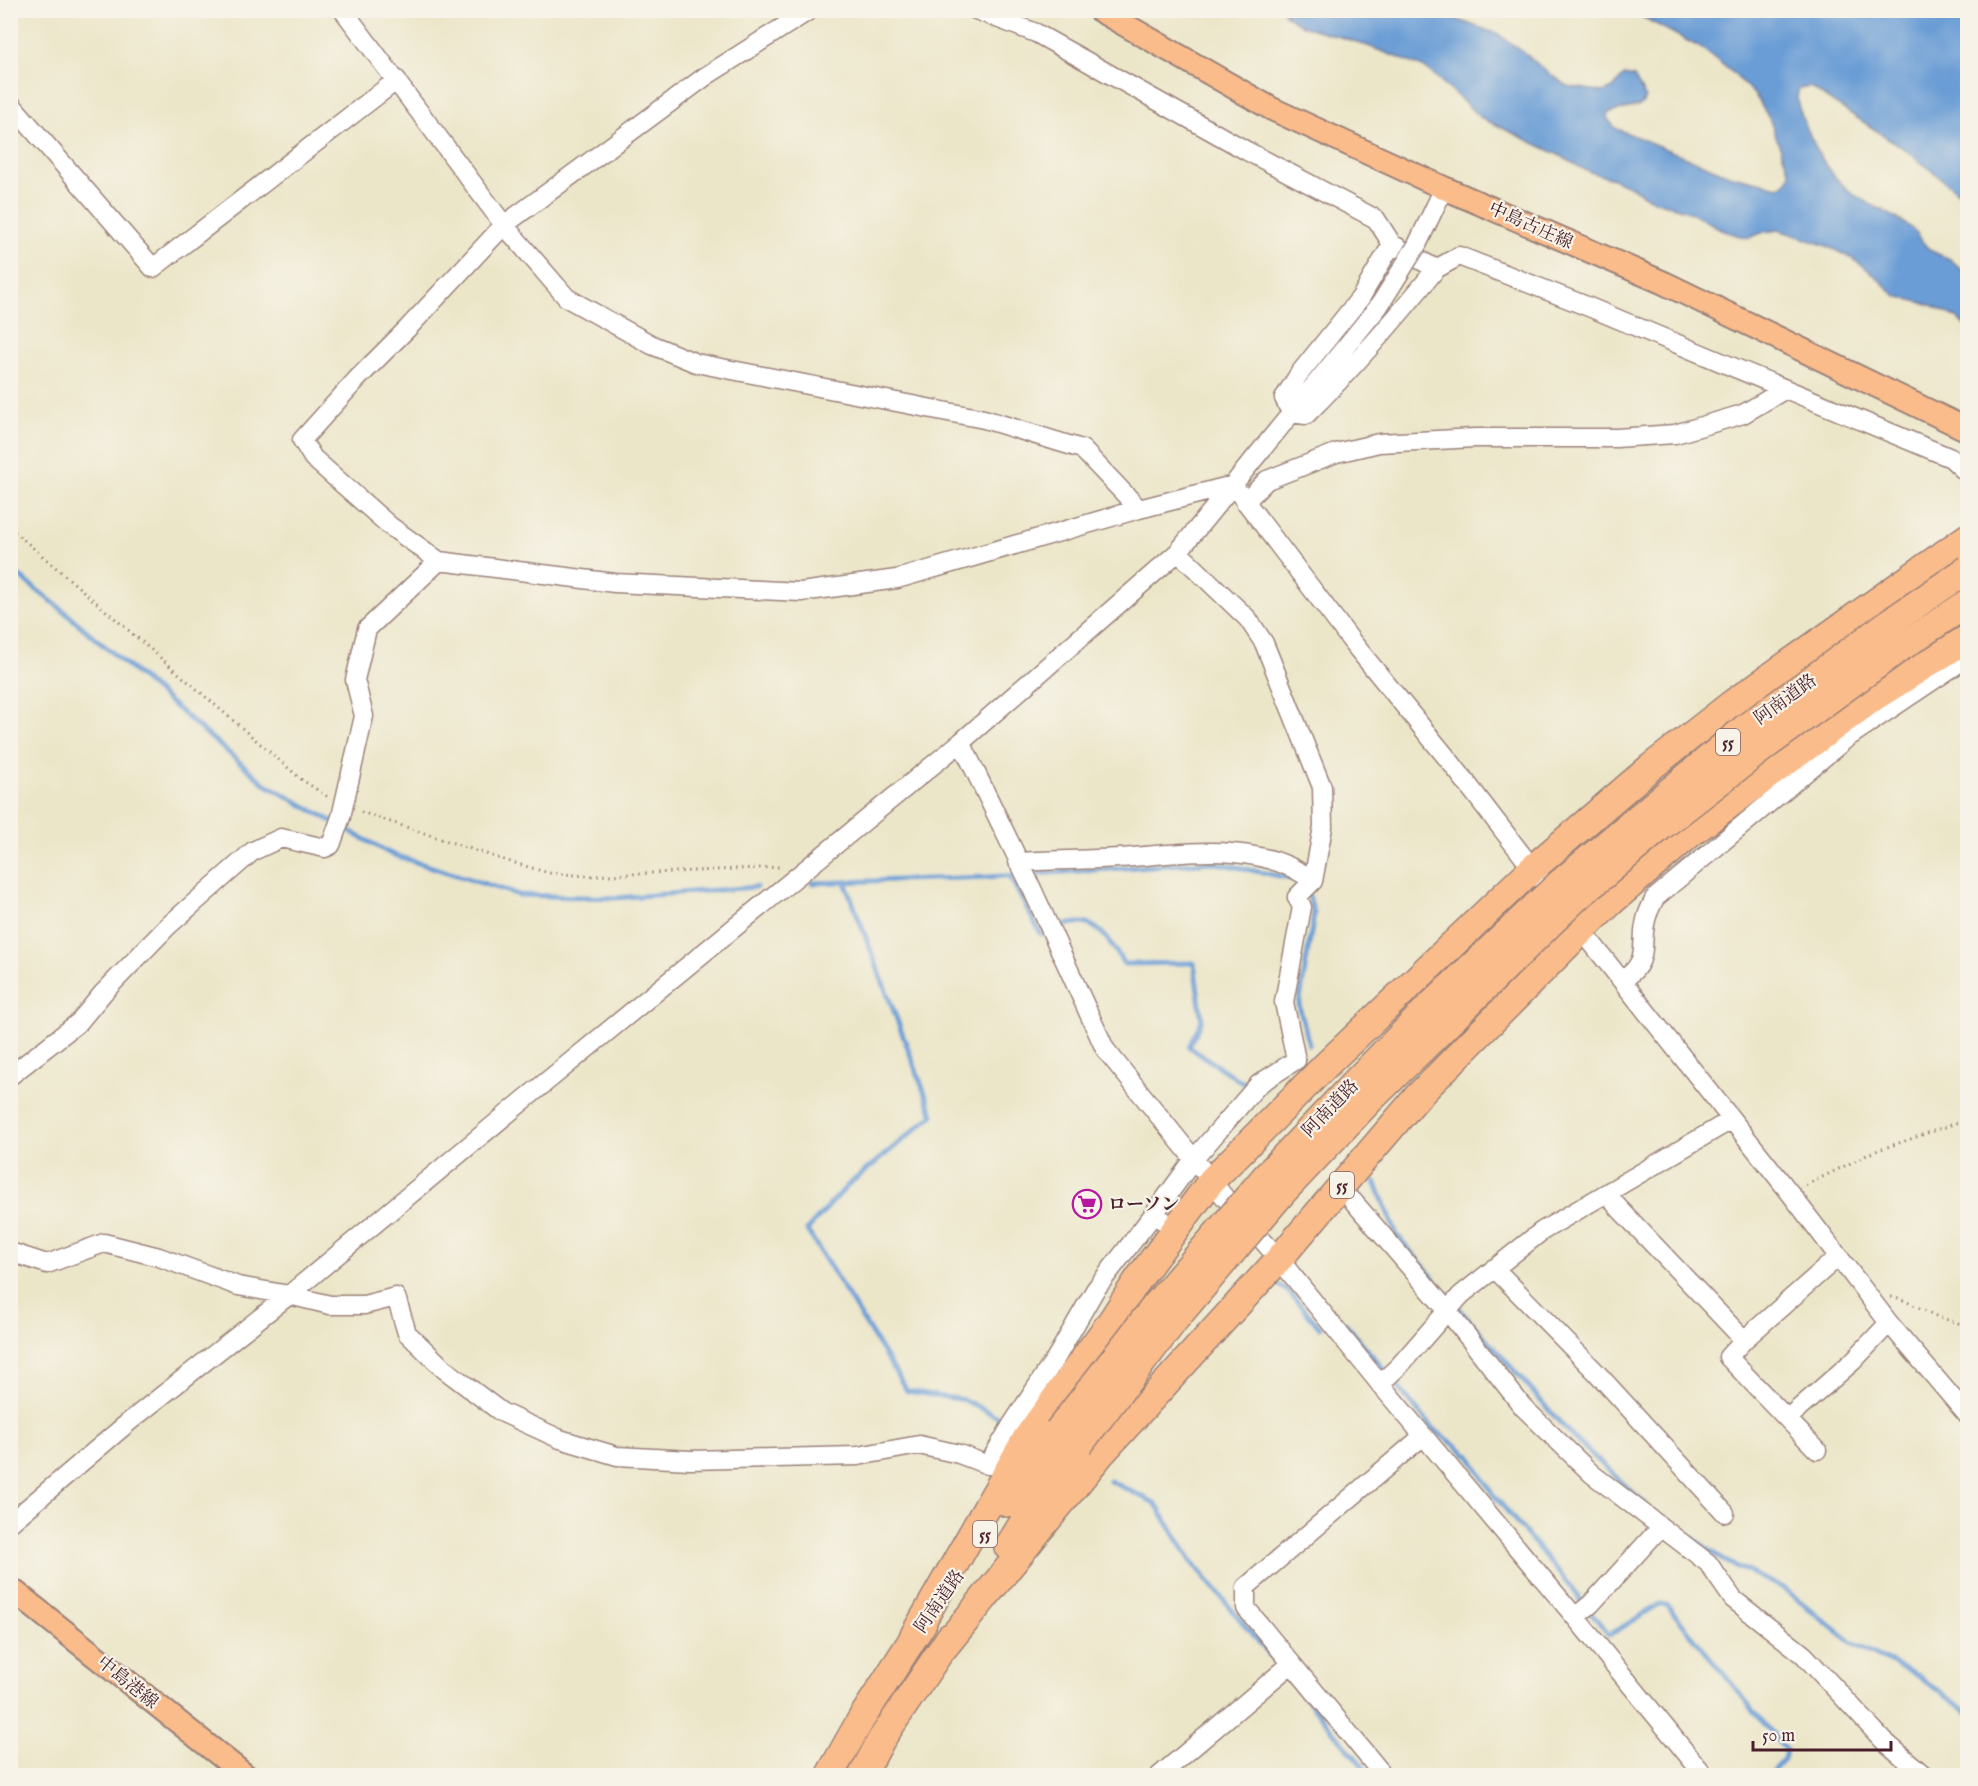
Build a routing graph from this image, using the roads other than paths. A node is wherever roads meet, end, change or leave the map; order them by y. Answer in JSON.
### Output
{"nodes":[{"id":1,"x":343,"y":10,"type":"edge"},
{"id":2,"x":810,"y":10,"type":"edge"},
{"id":3,"x":976,"y":10,"type":"edge"},
{"id":4,"x":1099,"y":10,"type":"edge"},
{"id":5,"x":397,"y":80,"type":"junction"},
{"id":6,"x":10,"y":103,"type":"edge"},
{"id":7,"x":1444,"y":188,"type":"junction"},
{"id":8,"x":504,"y":225,"type":"junction"},
{"id":9,"x":1392,"y":244,"type":"junction"},
{"id":10,"x":1436,"y":269,"type":"junction"},
{"id":11,"x":1784,"y":390,"type":"junction"},
{"id":12,"x":1291,"y":413,"type":"junction"},
{"id":13,"x":1968,"y":430,"type":"edge"},
{"id":14,"x":1968,"y":474,"type":"edge"},
{"id":15,"x":1233,"y":485,"type":"junction"},
{"id":16,"x":1245,"y":502,"type":"junction"},
{"id":17,"x":1139,"y":509,"type":"junction"},
{"id":18,"x":1968,"y":537,"type":"edge"},
{"id":19,"x":1178,"y":552,"type":"junction"},
{"id":20,"x":439,"y":561,"type":"junction"},
{"id":21,"x":1968,"y":569,"type":"edge"},
{"id":22,"x":1968,"y":603,"type":"edge"},
{"id":23,"x":1968,"y":638,"type":"edge"},
{"id":24,"x":1968,"y":657,"type":"edge"},
{"id":25,"x":961,"y":742,"type":"junction"},
{"id":26,"x":1532,"y":868,"type":"junction"},
{"id":27,"x":1022,"y":870,"type":"junction"},
{"id":28,"x":1308,"y":886,"type":"junction"},
{"id":29,"x":1581,"y":931,"type":"junction"},
{"id":30,"x":1623,"y":980,"type":"junction"},
{"id":31,"x":10,"y":1076,"type":"edge"},
{"id":32,"x":1731,"y":1120,"type":"junction"},
{"id":33,"x":1194,"y":1159,"type":"junction"},
{"id":34,"x":1212,"y":1180,"type":"junction"},
{"id":35,"x":1608,"y":1193,"type":"junction"},
{"id":36,"x":1353,"y":1201,"type":"dead end"},
{"id":37,"x":1153,"y":1215,"type":"junction"},
{"id":38,"x":1177,"y":1228,"type":"junction"},
{"id":39,"x":10,"y":1252,"type":"edge"},
{"id":40,"x":1839,"y":1256,"type":"junction"},
{"id":41,"x":1278,"y":1259,"type":"junction"},
{"id":42,"x":1494,"y":1268,"type":"junction"},
{"id":43,"x":289,"y":1295,"type":"junction"},
{"id":44,"x":1452,"y":1304,"type":"junction"},
{"id":45,"x":1890,"y":1323,"type":"junction"},
{"id":46,"x":1744,"y":1340,"type":"junction"},
{"id":47,"x":1386,"y":1379,"type":"junction"},
{"id":48,"x":1968,"y":1416,"type":"edge"},
{"id":49,"x":1788,"y":1418,"type":"junction"},
{"id":50,"x":1423,"y":1436,"type":"junction"},
{"id":51,"x":1069,"y":1438,"type":"junction"},
{"id":52,"x":1817,"y":1450,"type":"dead end"},
{"id":53,"x":1725,"y":1513,"type":"dead end"},
{"id":54,"x":10,"y":1523,"type":"edge"},
{"id":55,"x":1660,"y":1527,"type":"junction"},
{"id":56,"x":10,"y":1588,"type":"edge"},
{"id":57,"x":1583,"y":1611,"type":"junction"},
{"id":58,"x":913,"y":1637,"type":"junction"},
{"id":59,"x":941,"y":1651,"type":"junction"},
{"id":60,"x":1286,"y":1668,"type":"junction"},
{"id":61,"x":246,"y":1776,"type":"edge"},
{"id":62,"x":829,"y":1776,"type":"edge"},
{"id":63,"x":862,"y":1776,"type":"edge"},
{"id":64,"x":1159,"y":1776,"type":"edge"},
{"id":65,"x":1384,"y":1776,"type":"edge"},
{"id":66,"x":1705,"y":1776,"type":"edge"},
{"id":67,"x":1925,"y":1776,"type":"edge"}],
"edges":[{"from":1,"to":5,"type":"street"},
{"from":2,"to":8,"type":"street"},
{"from":3,"to":9,"type":"street"},
{"from":4,"to":7,"type":"main road","name":"中島古庄線"},
{"from":5,"to":6,"type":"street"},
{"from":5,"to":8,"type":"street"},
{"from":7,"to":12,"type":"street","bridge":true},
{"from":7,"to":13,"type":"main road","name":"中島古庄線"},
{"from":8,"to":17,"type":"street"},
{"from":8,"to":20,"type":"street"},
{"from":9,"to":10,"type":"street"},
{"from":9,"to":12,"type":"street"},
{"from":10,"to":11,"type":"street"},
{"from":10,"to":12,"type":"street"},
{"from":11,"to":14,"type":"street"},
{"from":11,"to":16,"type":"street"},
{"from":12,"to":15,"type":"street"},
{"from":15,"to":16,"type":"street"},
{"from":15,"to":17,"type":"street"},
{"from":15,"to":19,"type":"street"},
{"from":16,"to":26,"type":"street"},
{"from":17,"to":20,"type":"street"},
{"from":18,"to":26,"type":"highway","number":"55"},
{"from":19,"to":25,"type":"street"},
{"from":19,"to":28,"type":"street"},
{"from":20,"to":31,"type":"street"},
{"from":21,"to":51,"type":"highway","name":"阿南道路","number":"55","bridge":true},
{"from":22,"to":51,"type":"highway","name":"阿南道路","number":"55","bridge":true},
{"from":23,"to":29,"type":"highway","number":"55"},
{"from":24,"to":30,"type":"street"},
{"from":25,"to":27,"type":"street"},
{"from":25,"to":43,"type":"street"},
{"from":26,"to":29,"type":"street"},
{"from":26,"to":34,"type":"highway","number":"55"},
{"from":27,"to":28,"type":"street"},
{"from":27,"to":33,"type":"street"},
{"from":28,"to":33,"type":"street"},
{"from":29,"to":30,"type":"street"},
{"from":29,"to":41,"type":"highway","number":"55"},
{"from":30,"to":32,"type":"street"},
{"from":32,"to":35,"type":"street"},
{"from":32,"to":40,"type":"street"},
{"from":33,"to":34,"type":"street"},
{"from":33,"to":37,"type":"street"},
{"from":34,"to":38,"type":"highway","number":"55"},
{"from":34,"to":41,"type":"street"},
{"from":35,"to":42,"type":"street"},
{"from":35,"to":46,"type":"street"},
{"from":36,"to":44,"type":"street"},
{"from":37,"to":38,"type":"street"},
{"from":37,"to":43,"type":"street"},
{"from":38,"to":58,"type":"highway","number":"55"},
{"from":39,"to":43,"type":"street"},
{"from":40,"to":45,"type":"street"},
{"from":40,"to":46,"type":"street"},
{"from":41,"to":47,"type":"street"},
{"from":41,"to":59,"type":"highway","number":"55"},
{"from":42,"to":44,"type":"street"},
{"from":42,"to":53,"type":"street"},
{"from":43,"to":54,"type":"street"},
{"from":44,"to":47,"type":"street"},
{"from":44,"to":55,"type":"street"},
{"from":45,"to":48,"type":"street"},
{"from":45,"to":49,"type":"street"},
{"from":46,"to":49,"type":"street"},
{"from":47,"to":50,"type":"street"},
{"from":49,"to":52,"type":"street"},
{"from":50,"to":57,"type":"street"},
{"from":50,"to":60,"type":"street"},
{"from":51,"to":58,"type":"highway","name":"阿南道路","number":"55"},
{"from":51,"to":59,"type":"highway","name":"阿南道路","number":"55"},
{"from":55,"to":57,"type":"street"},
{"from":55,"to":67,"type":"street"},
{"from":56,"to":61,"type":"main road","name":"中島港線"},
{"from":57,"to":66,"type":"street"},
{"from":58,"to":62,"type":"highway","name":"阿南道路","number":"55"},
{"from":59,"to":63,"type":"highway","name":"阿南道路","number":"55"},
{"from":60,"to":64,"type":"street"},
{"from":60,"to":65,"type":"street"}]}
